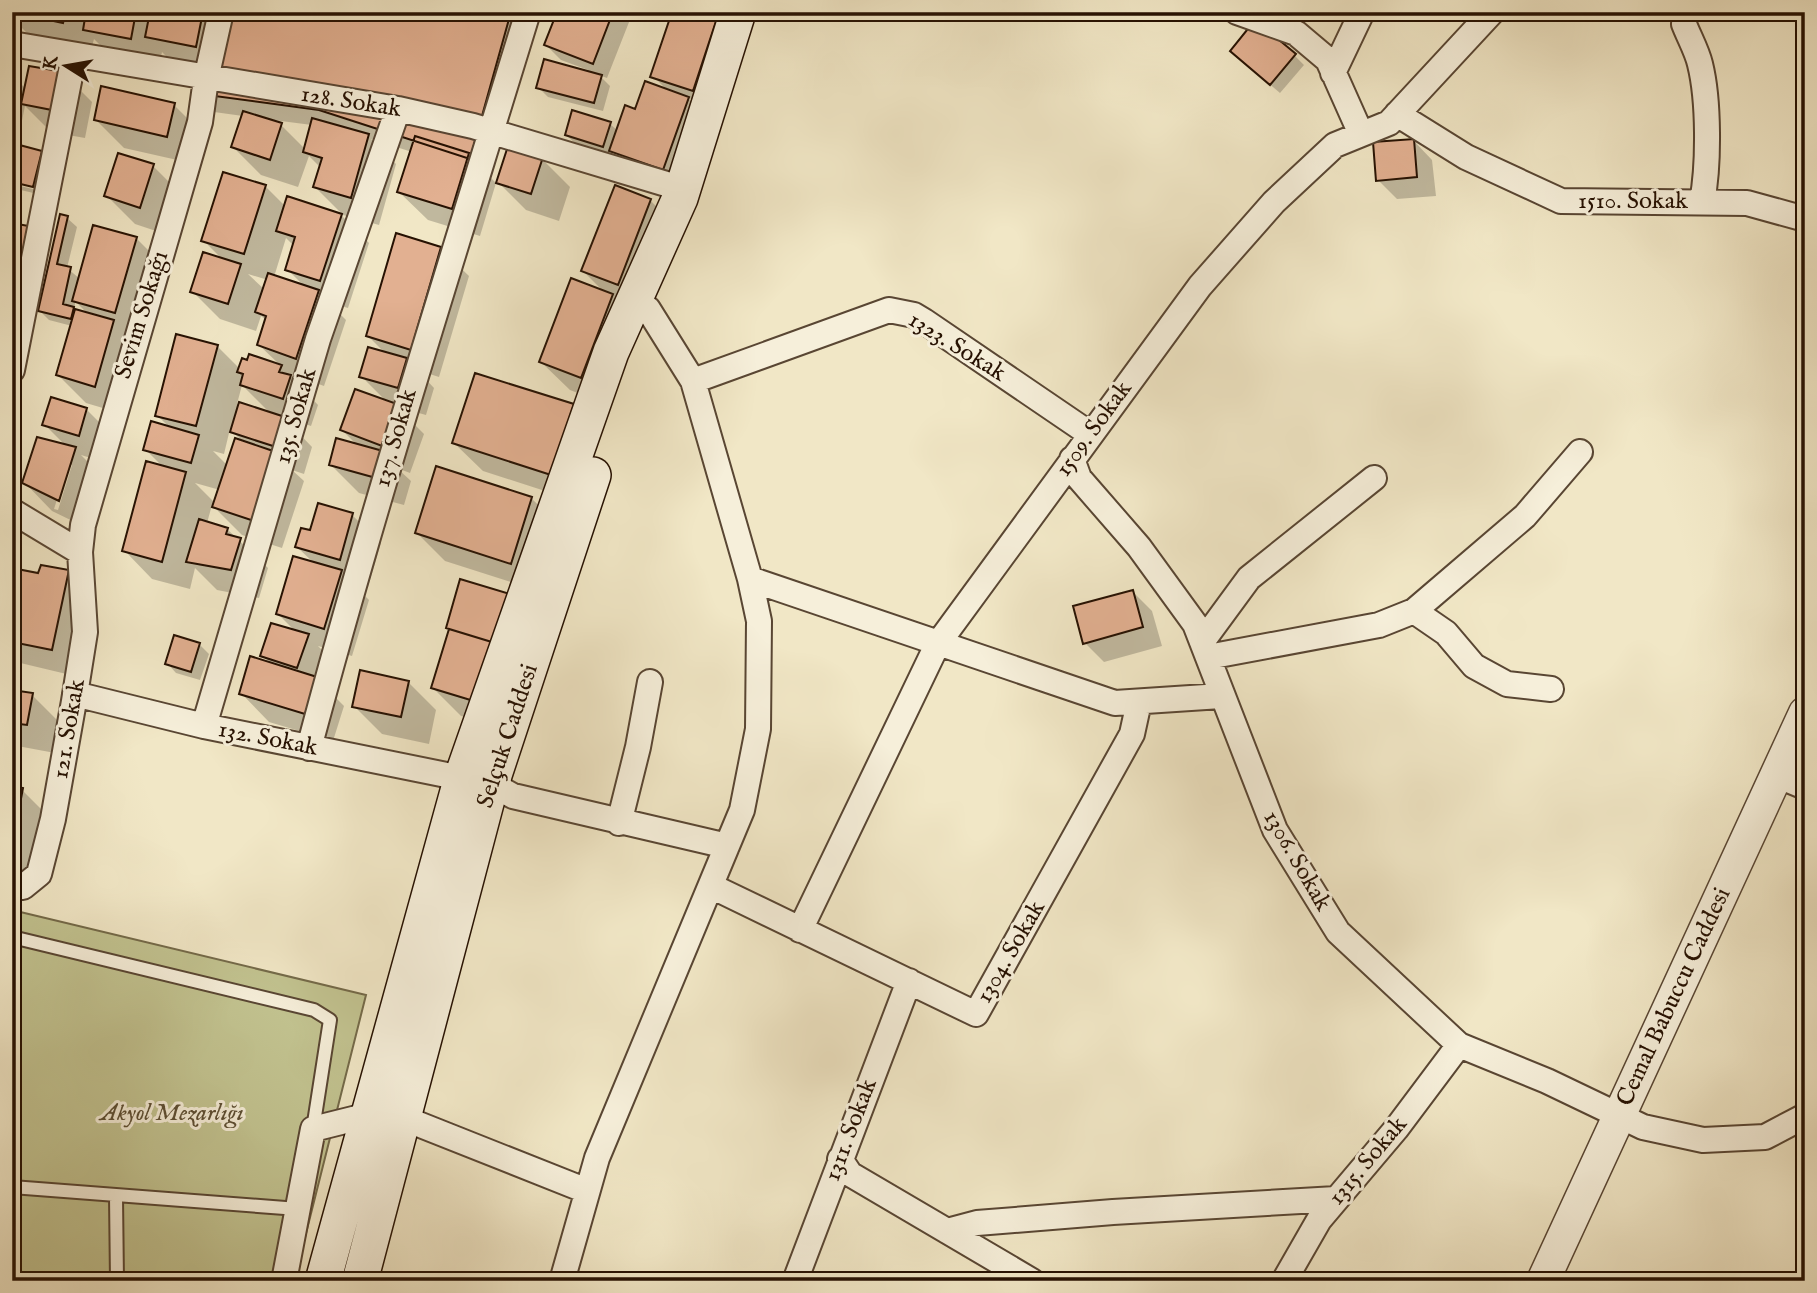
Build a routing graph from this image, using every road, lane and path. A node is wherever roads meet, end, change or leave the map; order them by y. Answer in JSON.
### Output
{"nodes":[{"id":1,"x":221,"y":12,"type":"edge"},
{"id":2,"x":528,"y":12,"type":"edge"},
{"id":3,"x":738,"y":12,"type":"edge"},
{"id":4,"x":1237,"y":12,"type":"edge"},
{"id":5,"x":1362,"y":12,"type":"edge"},
{"id":6,"x":1492,"y":12,"type":"edge"},
{"id":7,"x":1684,"y":24,"type":"dead end"},
{"id":8,"x":12,"y":44,"type":"edge"},
{"id":9,"x":74,"y":56,"type":"junction"},
{"id":10,"x":1333,"y":73,"type":"junction"},
{"id":11,"x":206,"y":79,"type":"junction"},
{"id":12,"x":398,"y":109,"type":"junction"},
{"id":13,"x":1397,"y":114,"type":"junction"},
{"id":14,"x":491,"y":132,"type":"junction"},
{"id":15,"x":1361,"y":134,"type":"junction"},
{"id":16,"x":681,"y":194,"type":"junction"},
{"id":17,"x":1702,"y":202,"type":"junction"},
{"id":18,"x":1805,"y":219,"type":"edge"},
{"id":19,"x":648,"y":309,"type":"junction"},
{"id":20,"x":12,"y":370,"type":"edge"},
{"id":21,"x":693,"y":380,"type":"junction"},
{"id":22,"x":1090,"y":434,"type":"junction"},
{"id":23,"x":1580,"y":452,"type":"dead end"},
{"id":24,"x":1072,"y":459,"type":"junction"},
{"id":25,"x":1374,"y":478,"type":"dead end"},
{"id":26,"x":12,"y":511,"type":"edge"},
{"id":27,"x":80,"y":552,"type":"junction"},
{"id":28,"x":750,"y":579,"type":"junction"},
{"id":29,"x":1415,"y":611,"type":"junction"},
{"id":30,"x":937,"y":645,"type":"junction"},
{"id":31,"x":1205,"y":650,"type":"junction"},
{"id":32,"x":650,"y":682,"type":"dead end"},
{"id":33,"x":1551,"y":690,"type":"dead end"},
{"id":34,"x":75,"y":694,"type":"junction"},
{"id":35,"x":1221,"y":696,"type":"junction"},
{"id":36,"x":1139,"y":702,"type":"junction"},
{"id":37,"x":1805,"y":713,"type":"edge"},
{"id":38,"x":204,"y":726,"type":"junction"},
{"id":39,"x":309,"y":748,"type":"junction"},
{"id":40,"x":1776,"y":775,"type":"junction"},
{"id":41,"x":476,"y":780,"type":"junction"},
{"id":42,"x":1805,"y":788,"type":"edge"},
{"id":43,"x":620,"y":822,"type":"junction"},
{"id":44,"x":727,"y":846,"type":"junction"},
{"id":45,"x":12,"y":885,"type":"edge"},
{"id":46,"x":711,"y":886,"type":"junction"},
{"id":47,"x":800,"y":930,"type":"junction"},
{"id":48,"x":12,"y":937,"type":"edge"},
{"id":49,"x":909,"y":981,"type":"junction"},
{"id":50,"x":1459,"y":1045,"type":"junction"},
{"id":51,"x":369,"y":1115,"type":"junction"},
{"id":52,"x":1619,"y":1116,"type":"junction"},
{"id":53,"x":403,"y":1118,"type":"junction"},
{"id":54,"x":1802,"y":1123,"type":"edge"},
{"id":55,"x":313,"y":1129,"type":"junction"},
{"id":56,"x":840,"y":1158,"type":"junction"},
{"id":57,"x":12,"y":1187,"type":"edge"},
{"id":58,"x":587,"y":1191,"type":"junction"},
{"id":59,"x":116,"y":1197,"type":"junction"},
{"id":60,"x":1336,"y":1199,"type":"junction"},
{"id":61,"x":298,"y":1209,"type":"junction"},
{"id":62,"x":947,"y":1231,"type":"junction"},
{"id":63,"x":117,"y":1281,"type":"edge"},
{"id":64,"x":284,"y":1281,"type":"edge"},
{"id":65,"x":323,"y":1281,"type":"edge"},
{"id":66,"x":360,"y":1281,"type":"edge"},
{"id":67,"x":562,"y":1281,"type":"edge"},
{"id":68,"x":795,"y":1281,"type":"edge"},
{"id":69,"x":1032,"y":1281,"type":"edge"},
{"id":70,"x":1284,"y":1281,"type":"edge"},
{"id":71,"x":1543,"y":1281,"type":"edge"}],
"edges":[{"from":1,"to":11,"type":"street","name":"Sevim Sokağı"},
{"from":2,"to":14,"type":"street","name":"137. Sokak"},
{"from":3,"to":16,"type":"main road"},
{"from":4,"to":10,"type":"street"},
{"from":5,"to":10,"type":"street"},
{"from":6,"to":13,"type":"street","name":"1509. Sokak"},
{"from":7,"to":17,"type":"street"},
{"from":8,"to":9,"type":"street","name":"128. Sokak"},
{"from":9,"to":11,"type":"street","name":"128. Sokak"},
{"from":9,"to":20,"type":"street"},
{"from":10,"to":15,"type":"street"},
{"from":11,"to":12,"type":"street","name":"128. Sokak"},
{"from":11,"to":27,"type":"street","name":"Sevim Sokağı"},
{"from":12,"to":14,"type":"street","name":"128. Sokak"},
{"from":12,"to":38,"type":"street","name":"135. Sokak"},
{"from":13,"to":15,"type":"street","name":"1509. Sokak"},
{"from":13,"to":17,"type":"street","name":"1510. Sokak"},
{"from":14,"to":16,"type":"street","name":"128. Sokak"},
{"from":14,"to":39,"type":"street","name":"137. Sokak"},
{"from":15,"to":22,"type":"street","name":"1509. Sokak"},
{"from":16,"to":19,"type":"main road","name":"Selçuk Caddesi"},
{"from":16,"to":41,"type":"main road"},
{"from":17,"to":18,"type":"street","name":"1510. Sokak"},
{"from":19,"to":21,"type":"street"},
{"from":19,"to":41,"type":"main road","name":"Selçuk Caddesi"},
{"from":21,"to":22,"type":"street","name":"1323. Sokak"},
{"from":21,"to":28,"type":"street"},
{"from":22,"to":24,"type":"street","name":"1509. Sokak"},
{"from":23,"to":29,"type":"street"},
{"from":24,"to":30,"type":"street","name":"1509. Sokak"},
{"from":24,"to":31,"type":"street","name":"1306. Sokak"},
{"from":25,"to":31,"type":"street"},
{"from":26,"to":27,"type":"street"},
{"from":27,"to":34,"type":"street","name":"121. Sokak"},
{"from":28,"to":30,"type":"street"},
{"from":28,"to":44,"type":"street"},
{"from":29,"to":31,"type":"street"},
{"from":29,"to":33,"type":"street"},
{"from":30,"to":36,"type":"street"},
{"from":30,"to":47,"type":"street","name":"1509. Sokak"},
{"from":31,"to":35,"type":"street","name":"1306. Sokak"},
{"from":32,"to":43,"type":"street"},
{"from":34,"to":38,"type":"street","name":"132. Sokak"},
{"from":34,"to":45,"type":"street","name":"121. Sokak"},
{"from":35,"to":36,"type":"street"},
{"from":35,"to":50,"type":"street","name":"1306. Sokak"},
{"from":36,"to":49,"type":"street","name":"1304. Sokak"},
{"from":37,"to":40,"type":"street","name":"Cemal Babuccu Caddesi"},
{"from":38,"to":39,"type":"street","name":"132. Sokak"},
{"from":39,"to":41,"type":"street","name":"132. Sokak"},
{"from":40,"to":42,"type":"street"},
{"from":40,"to":52,"type":"street","name":"Cemal Babuccu Caddesi"},
{"from":41,"to":43,"type":"street","name":"132. Sokak"},
{"from":41,"to":51,"type":"main road"},
{"from":41,"to":53,"type":"main road","name":"Selçuk Caddesi"},
{"from":43,"to":44,"type":"street","name":"132. Sokak"},
{"from":44,"to":46,"type":"street"},
{"from":46,"to":47,"type":"street","name":"1304. Sokak"},
{"from":46,"to":58,"type":"street"},
{"from":47,"to":49,"type":"street","name":"1304. Sokak"},
{"from":48,"to":55,"type":"lane"},
{"from":49,"to":56,"type":"street","name":"1311. Sokak"},
{"from":50,"to":52,"type":"street","name":"1306. Sokak"},
{"from":50,"to":60,"type":"street","name":"1315. Sokak"},
{"from":51,"to":55,"type":"street"},
{"from":51,"to":65,"type":"main road"},
{"from":52,"to":54,"type":"street","name":"1306. Sokak"},
{"from":52,"to":71,"type":"street","name":"Cemal Babuccu Caddesi"},
{"from":53,"to":58,"type":"street"},
{"from":53,"to":66,"type":"main road","name":"Selçuk Caddesi"},
{"from":55,"to":61,"type":"street"},
{"from":56,"to":62,"type":"street"},
{"from":56,"to":68,"type":"street","name":"1311. Sokak"},
{"from":57,"to":59,"type":"lane"},
{"from":58,"to":67,"type":"street"},
{"from":59,"to":61,"type":"lane"},
{"from":59,"to":63,"type":"lane"},
{"from":60,"to":62,"type":"street"},
{"from":60,"to":70,"type":"street","name":"1315. Sokak"},
{"from":61,"to":64,"type":"street"},
{"from":62,"to":69,"type":"street"}]}
